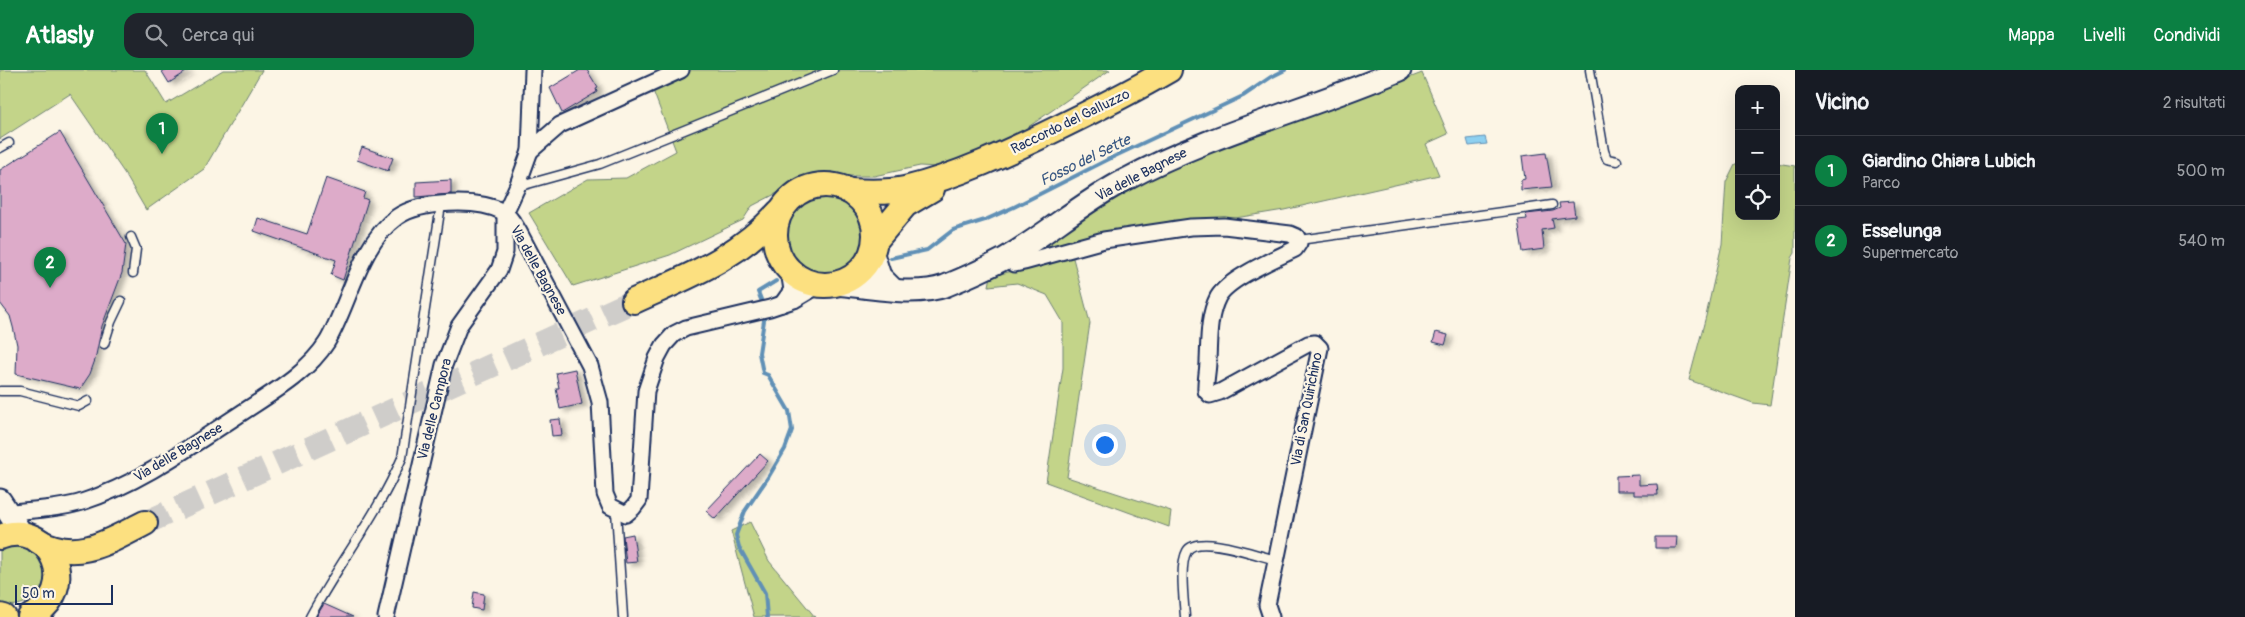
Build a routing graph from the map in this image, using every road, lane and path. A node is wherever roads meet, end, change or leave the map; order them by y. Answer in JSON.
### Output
{"nodes":[{"id":1,"x":533,"y":70,"type":"edge"},
{"id":2,"x":681,"y":70,"type":"edge"},
{"id":3,"x":833,"y":70,"type":"edge"},
{"id":4,"x":1169,"y":70,"type":"edge"},
{"id":5,"x":1400,"y":70,"type":"edge"},
{"id":6,"x":1590,"y":70,"type":"edge"},
{"id":7,"x":9,"y":143,"type":"dead end"},
{"id":8,"x":0,"y":148,"type":"edge"},
{"id":9,"x":530,"y":152,"type":"junction"},
{"id":10,"x":1617,"y":161,"type":"dead end"},
{"id":11,"x":968,"y":168,"type":"junction"},
{"id":12,"x":517,"y":187,"type":"junction"},
{"id":13,"x":848,"y":191,"type":"junction"},
{"id":14,"x":441,"y":205,"type":"junction"},
{"id":15,"x":1552,"y":205,"type":"dead end"},
{"id":16,"x":780,"y":211,"type":"junction"},
{"id":17,"x":505,"y":212,"type":"junction"},
{"id":18,"x":131,"y":237,"type":"dead end"},
{"id":19,"x":1299,"y":240,"type":"junction"},
{"id":20,"x":874,"y":248,"type":"junction"},
{"id":21,"x":1005,"y":258,"type":"junction"},
{"id":22,"x":714,"y":265,"type":"junction"},
{"id":23,"x":785,"y":266,"type":"junction"},
{"id":24,"x":133,"y":273,"type":"dead end"},
{"id":25,"x":827,"y":285,"type":"junction"},
{"id":26,"x":893,"y":289,"type":"junction"},
{"id":27,"x":634,"y":300,"type":"tunnel mouth"},
{"id":28,"x":121,"y":301,"type":"dead end"},
{"id":29,"x":776,"y":306,"type":"junction"},
{"id":30,"x":104,"y":344,"type":"dead end"},
{"id":31,"x":0,"y":391,"type":"edge"},
{"id":32,"x":88,"y":400,"type":"dead end"},
{"id":33,"x":4,"y":507,"type":"edge"},
{"id":34,"x":616,"y":511,"type":"junction"},
{"id":35,"x":145,"y":523,"type":"tunnel mouth"},
{"id":36,"x":20,"y":538,"type":"edge"},
{"id":37,"x":100,"y":545,"type":"junction"},
{"id":38,"x":1276,"y":560,"type":"junction"},
{"id":39,"x":34,"y":614,"type":"edge"},
{"id":40,"x":0,"y":616,"type":"edge"},
{"id":41,"x":4,"y":617,"type":"edge"},
{"id":42,"x":310,"y":617,"type":"edge"},
{"id":43,"x":386,"y":617,"type":"edge"},
{"id":44,"x":623,"y":617,"type":"edge"},
{"id":45,"x":1185,"y":617,"type":"edge"},
{"id":46,"x":1271,"y":617,"type":"edge"}],
"edges":[{"from":1,"to":9,"type":"street"},
{"from":2,"to":9,"type":"street"},
{"from":3,"to":12,"type":"lane"},
{"from":4,"to":11,"type":"main road","name":"Raccordo del Galluzzo"},
{"from":5,"to":21,"type":"main road","name":"Via delle Bagnese"},
{"from":6,"to":10,"type":"lane"},
{"from":7,"to":8,"type":"lane"},
{"from":9,"to":12,"type":"street"},
{"from":11,"to":13,"type":"main road","name":"Raccordo del Galluzzo"},
{"from":11,"to":20,"type":"main road","name":"Raccordo del Galluzzo"},
{"from":12,"to":17,"type":"street"},
{"from":13,"to":16,"type":"main road"},
{"from":13,"to":20,"type":"main road"},
{"from":14,"to":17,"type":"street","name":"Via delle Bagnese"},
{"from":14,"to":33,"type":"street","name":"Via delle Bagnese"},
{"from":14,"to":42,"type":"lane"},
{"from":15,"to":19,"type":"lane"},
{"from":16,"to":22,"type":"main road"},
{"from":16,"to":23,"type":"main road"},
{"from":17,"to":34,"type":"street","name":"Via delle Bagnese"},
{"from":17,"to":43,"type":"street","name":"Via delle Campora"},
{"from":18,"to":24,"type":"lane"},
{"from":19,"to":21,"type":"street"},
{"from":19,"to":38,"type":"street","name":"Via di San Quirichino"},
{"from":20,"to":25,"type":"main road"},
{"from":20,"to":26,"type":"main road"},
{"from":21,"to":26,"type":"main road","name":"Via delle Bagnese"},
{"from":22,"to":23,"type":"main road"},
{"from":22,"to":27,"type":"main road"},
{"from":23,"to":25,"type":"main road"},
{"from":23,"to":29,"type":"street"},
{"from":25,"to":26,"type":"main road","name":"Via delle Bagnese"},
{"from":25,"to":29,"type":"street"},
{"from":28,"to":30,"type":"lane"},
{"from":29,"to":34,"type":"street"},
{"from":31,"to":32,"type":"lane"},
{"from":33,"to":36,"type":"main road"},
{"from":34,"to":44,"type":"lane"},
{"from":35,"to":37,"type":"main road"},
{"from":36,"to":37,"type":"main road"},
{"from":36,"to":39,"type":"main road"},
{"from":37,"to":39,"type":"main road"},
{"from":38,"to":45,"type":"lane"},
{"from":38,"to":46,"type":"street","name":"Via di San Quirichino"},
{"from":40,"to":41,"type":"main road"}]}
